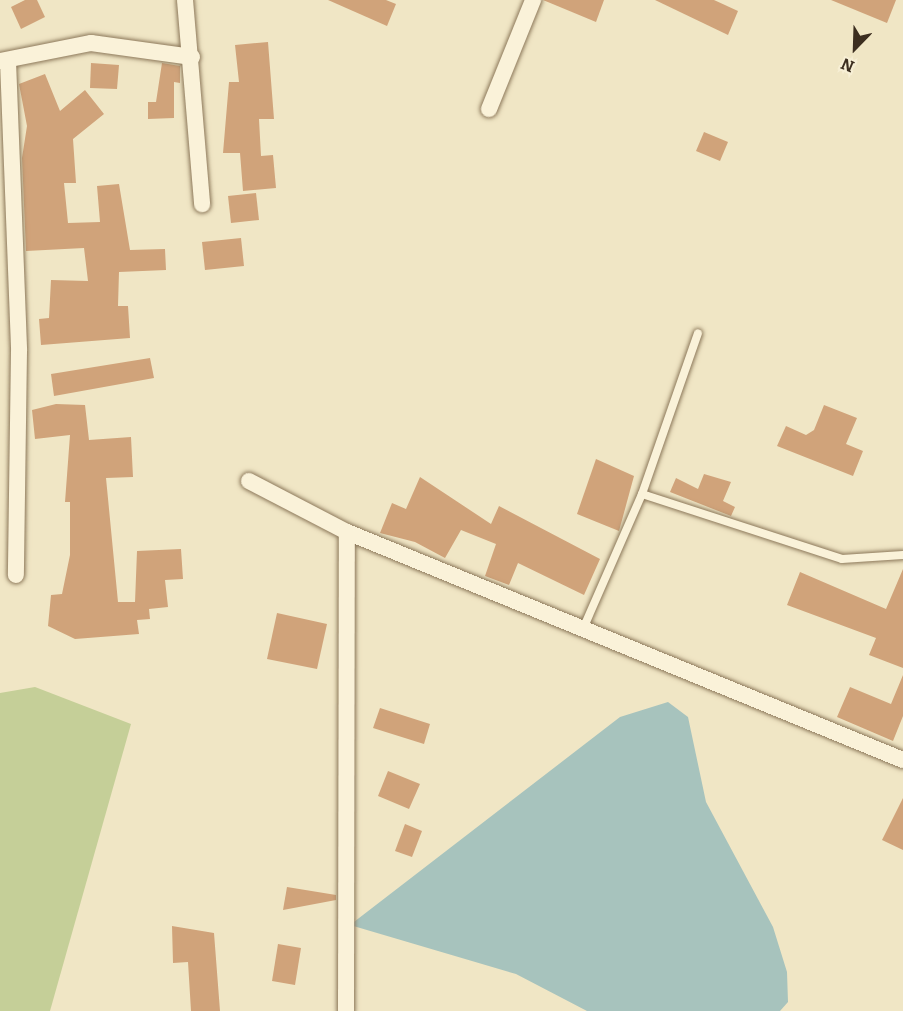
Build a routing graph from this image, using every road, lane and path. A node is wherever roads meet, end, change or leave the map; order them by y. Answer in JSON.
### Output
{"nodes":[{"id":1,"x":185,"y":0,"type":"edge"},
{"id":2,"x":533,"y":0,"type":"edge"},
{"id":3,"x":192,"y":57,"type":"junction"},
{"id":4,"x":4,"y":61,"type":"edge"},
{"id":5,"x":489,"y":109,"type":"dead end"},
{"id":6,"x":202,"y":204,"type":"dead end"},
{"id":7,"x":698,"y":333,"type":"dead end"},
{"id":8,"x":249,"y":481,"type":"dead end"},
{"id":9,"x":642,"y":494,"type":"junction"},
{"id":10,"x":347,"y":532,"type":"junction"},
{"id":11,"x":903,"y":555,"type":"edge"},
{"id":12,"x":16,"y":575,"type":"dead end"},
{"id":13,"x":583,"y":628,"type":"junction"},
{"id":14,"x":903,"y":760,"type":"edge"},
{"id":15,"x":346,"y":1011,"type":"edge"}],
"edges":[{"from":1,"to":3,"type":"street"},
{"from":2,"to":5,"type":"street"},
{"from":3,"to":4,"type":"street"},
{"from":3,"to":6,"type":"street"},
{"from":4,"to":12,"type":"street"},
{"from":7,"to":9,"type":"lane"},
{"from":8,"to":10,"type":"street"},
{"from":9,"to":11,"type":"lane"},
{"from":9,"to":13,"type":"lane"},
{"from":10,"to":13,"type":"street"},
{"from":10,"to":15,"type":"street"},
{"from":13,"to":14,"type":"street"}]}
